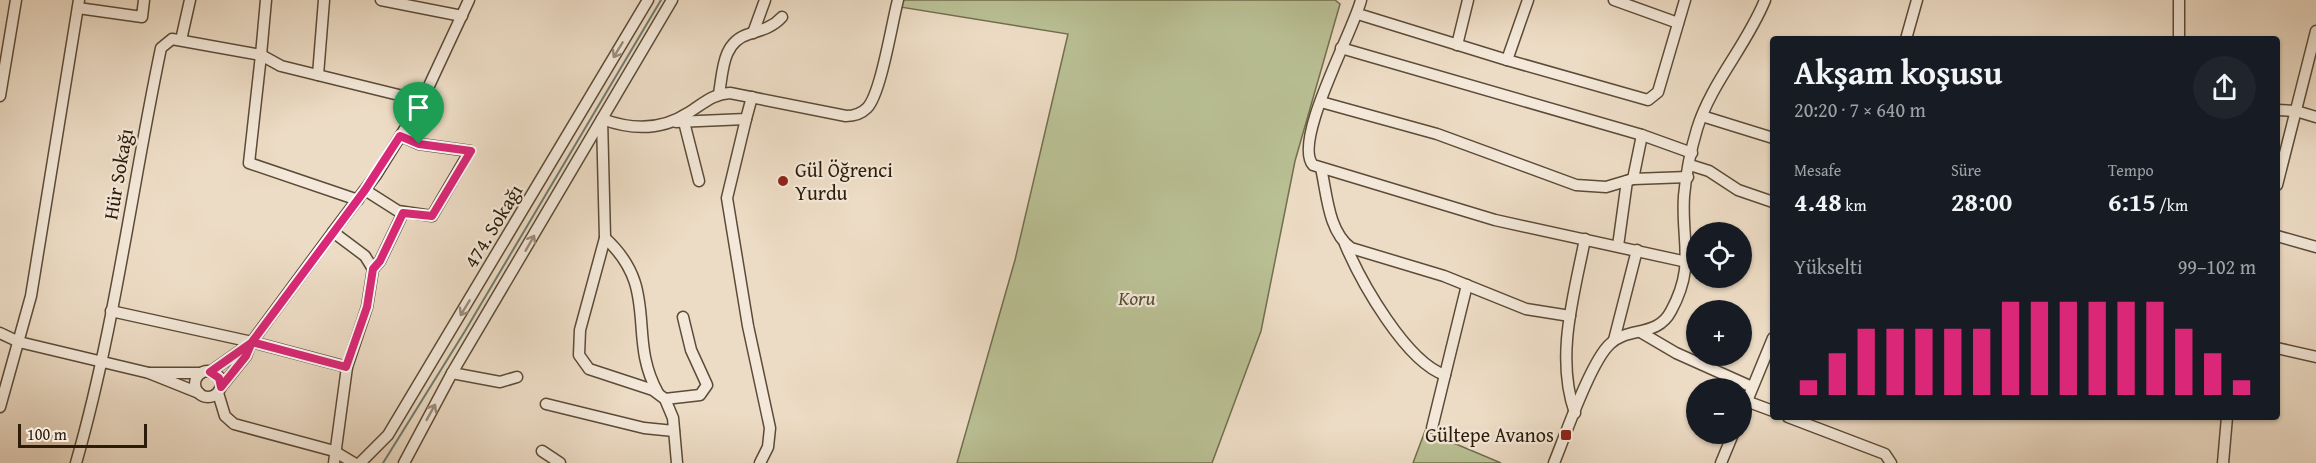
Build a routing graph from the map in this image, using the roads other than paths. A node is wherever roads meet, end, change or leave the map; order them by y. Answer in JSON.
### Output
{"nodes":[{"id":1,"x":16,"y":0,"type":"edge"},
{"id":2,"x":144,"y":0,"type":"edge"},
{"id":3,"x":190,"y":0,"type":"edge"},
{"id":4,"x":266,"y":0,"type":"edge"},
{"id":5,"x":324,"y":0,"type":"edge"},
{"id":6,"x":381,"y":0,"type":"edge"},
{"id":7,"x":469,"y":0,"type":"edge"},
{"id":8,"x":648,"y":0,"type":"edge"},
{"id":9,"x":672,"y":0,"type":"edge"},
{"id":10,"x":765,"y":0,"type":"edge"},
{"id":11,"x":898,"y":0,"type":"edge"},
{"id":12,"x":1361,"y":0,"type":"edge"},
{"id":13,"x":1468,"y":0,"type":"edge"},
{"id":14,"x":1528,"y":0,"type":"edge"},
{"id":15,"x":1614,"y":0,"type":"edge"},
{"id":16,"x":1685,"y":0,"type":"edge"},
{"id":17,"x":1765,"y":0,"type":"edge"},
{"id":18,"x":1917,"y":0,"type":"edge"},
{"id":19,"x":2179,"y":0,"type":"edge"},
{"id":20,"x":79,"y":4,"type":"edge"},
{"id":21,"x":1358,"y":14,"type":"junction"},
{"id":22,"x":462,"y":16,"type":"junction"},
{"id":23,"x":782,"y":16,"type":"dead end"},
{"id":24,"x":1678,"y":23,"type":"junction"},
{"id":25,"x":2316,"y":31,"type":"edge"},
{"id":26,"x":753,"y":33,"type":"junction"},
{"id":27,"x":1907,"y":36,"type":"edge"},
{"id":28,"x":2179,"y":36,"type":"edge"},
{"id":29,"x":181,"y":40,"type":"junction"},
{"id":30,"x":1457,"y":45,"type":"junction"},
{"id":31,"x":1341,"y":48,"type":"junction"},
{"id":32,"x":261,"y":55,"type":"junction"},
{"id":33,"x":1507,"y":60,"type":"junction"},
{"id":34,"x":318,"y":75,"type":"junction"},
{"id":35,"x":719,"y":94,"type":"junction"},
{"id":36,"x":0,"y":96,"type":"edge"},
{"id":37,"x":752,"y":97,"type":"junction"},
{"id":38,"x":1321,"y":102,"type":"junction"},
{"id":39,"x":421,"y":103,"type":"junction"},
{"id":40,"x":2280,"y":110,"type":"edge"},
{"id":41,"x":2295,"y":111,"type":"junction"},
{"id":42,"x":1702,"y":116,"type":"junction"},
{"id":43,"x":2316,"y":117,"type":"edge"},
{"id":44,"x":602,"y":119,"type":"junction"},
{"id":45,"x":746,"y":119,"type":"junction"},
{"id":46,"x":684,"y":122,"type":"junction"},
{"id":47,"x":670,"y":123,"type":"junction"},
{"id":48,"x":1642,"y":135,"type":"junction"},
{"id":49,"x":400,"y":136,"type":"junction"},
{"id":50,"x":1770,"y":137,"type":"edge"},
{"id":51,"x":1692,"y":153,"type":"junction"},
{"id":52,"x":1690,"y":165,"type":"junction"},
{"id":53,"x":1321,"y":168,"type":"junction"},
{"id":54,"x":2280,"y":173,"type":"edge"},
{"id":55,"x":1688,"y":177,"type":"junction"},
{"id":56,"x":1630,"y":180,"type":"junction"},
{"id":57,"x":699,"y":181,"type":"dead end"},
{"id":58,"x":365,"y":190,"type":"junction"},
{"id":59,"x":358,"y":200,"type":"junction"},
{"id":60,"x":1770,"y":201,"type":"edge"},
{"id":61,"x":403,"y":213,"type":"junction"},
{"id":62,"x":333,"y":232,"type":"junction"},
{"id":63,"x":2280,"y":237,"type":"edge"},
{"id":64,"x":605,"y":238,"type":"junction"},
{"id":65,"x":1585,"y":239,"type":"junction"},
{"id":66,"x":1686,"y":240,"type":"edge"},
{"id":67,"x":1343,"y":241,"type":"junction"},
{"id":68,"x":1618,"y":246,"type":"junction"},
{"id":69,"x":2316,"y":247,"type":"edge"},
{"id":70,"x":1637,"y":250,"type":"junction"},
{"id":71,"x":1686,"y":262,"type":"edge"},
{"id":72,"x":1686,"y":267,"type":"edge"},
{"id":73,"x":373,"y":269,"type":"junction"},
{"id":74,"x":1467,"y":285,"type":"junction"},
{"id":75,"x":111,"y":311,"type":"junction"},
{"id":76,"x":1570,"y":316,"type":"junction"},
{"id":77,"x":682,"y":317,"type":"dead end"},
{"id":78,"x":0,"y":333,"type":"edge"},
{"id":79,"x":1642,"y":333,"type":"junction"},
{"id":80,"x":1614,"y":340,"type":"junction"},
{"id":81,"x":20,"y":342,"type":"junction"},
{"id":82,"x":252,"y":343,"type":"junction"},
{"id":83,"x":1770,"y":345,"type":"edge"},
{"id":84,"x":2280,"y":349,"type":"edge"},
{"id":85,"x":2316,"y":357,"type":"edge"},
{"id":86,"x":100,"y":363,"type":"junction"},
{"id":87,"x":346,"y":367,"type":"junction"},
{"id":88,"x":149,"y":373,"type":"junction"},
{"id":89,"x":206,"y":373,"type":"junction"},
{"id":90,"x":452,"y":373,"type":"junction"},
{"id":91,"x":1445,"y":375,"type":"junction"},
{"id":92,"x":518,"y":377,"type":"dead end"},
{"id":93,"x":1732,"y":378,"type":"edge"},
{"id":94,"x":1752,"y":387,"type":"edge"},
{"id":95,"x":219,"y":390,"type":"junction"},
{"id":96,"x":199,"y":393,"type":"junction"},
{"id":97,"x":661,"y":396,"type":"junction"},
{"id":98,"x":1752,"y":403,"type":"edge"},
{"id":99,"x":546,"y":404,"type":"dead end"},
{"id":100,"x":0,"y":407,"type":"edge"},
{"id":101,"x":1770,"y":410,"type":"edge"},
{"id":102,"x":1575,"y":413,"type":"junction"},
{"id":103,"x":1796,"y":420,"type":"edge"},
{"id":104,"x":2227,"y":420,"type":"edge"},
{"id":105,"x":1432,"y":428,"type":"dead end"},
{"id":106,"x":674,"y":431,"type":"junction"},
{"id":107,"x":1729,"y":444,"type":"edge"},
{"id":108,"x":333,"y":451,"type":"junction"},
{"id":109,"x":542,"y":451,"type":"dead end"},
{"id":110,"x":76,"y":463,"type":"edge"},
{"id":111,"x":334,"y":463,"type":"edge"},
{"id":112,"x":354,"y":463,"type":"edge"},
{"id":113,"x":360,"y":463,"type":"edge"},
{"id":114,"x":404,"y":463,"type":"edge"},
{"id":115,"x":560,"y":463,"type":"edge"},
{"id":116,"x":677,"y":463,"type":"edge"},
{"id":117,"x":760,"y":463,"type":"edge"},
{"id":118,"x":1554,"y":463,"type":"edge"},
{"id":119,"x":1721,"y":463,"type":"edge"},
{"id":120,"x":1891,"y":463,"type":"edge"},
{"id":121,"x":2224,"y":463,"type":"edge"}],
"edges":[{"from":1,"to":36,"type":"street"},
{"from":2,"to":20,"type":"street"},
{"from":3,"to":29,"type":"street"},
{"from":4,"to":32,"type":"street"},
{"from":5,"to":34,"type":"street"},
{"from":6,"to":22,"type":"street"},
{"from":7,"to":22,"type":"street"},
{"from":8,"to":113,"type":"street","name":"474. Sokağı","one_way":true},
{"from":9,"to":44,"type":"street","name":"474. Sokağı"},
{"from":10,"to":26,"type":"street"},
{"from":11,"to":37,"type":"street"},
{"from":12,"to":21,"type":"street"},
{"from":13,"to":30,"type":"street"},
{"from":14,"to":33,"type":"street"},
{"from":15,"to":24,"type":"street"},
{"from":16,"to":24,"type":"street"},
{"from":17,"to":42,"type":"street"},
{"from":18,"to":27,"type":"street"},
{"from":19,"to":28,"type":"street"},
{"from":20,"to":81,"type":"street"},
{"from":21,"to":30,"type":"street"},
{"from":21,"to":31,"type":"street"},
{"from":22,"to":39,"type":"street"},
{"from":23,"to":26,"type":"street"},
{"from":24,"to":33,"type":"street"},
{"from":25,"to":41,"type":"street"},
{"from":26,"to":35,"type":"street"},
{"from":29,"to":32,"type":"street"},
{"from":29,"to":75,"type":"street","name":"Hür Sokağı"},
{"from":30,"to":33,"type":"street"},
{"from":31,"to":38,"type":"street"},
{"from":31,"to":48,"type":"street"},
{"from":32,"to":34,"type":"street"},
{"from":32,"to":59,"type":"street"},
{"from":34,"to":39,"type":"street"},
{"from":35,"to":37,"type":"street"},
{"from":35,"to":47,"type":"street"},
{"from":37,"to":45,"type":"street"},
{"from":38,"to":53,"type":"street"},
{"from":38,"to":56,"type":"street"},
{"from":39,"to":49,"type":"street"},
{"from":40,"to":41,"type":"street"},
{"from":41,"to":43,"type":"street"},
{"from":41,"to":54,"type":"street"},
{"from":42,"to":50,"type":"street"},
{"from":42,"to":51,"type":"street"},
{"from":44,"to":47,"type":"street"},
{"from":44,"to":64,"type":"street"},
{"from":90,"to":44,"type":"street","name":"474. Sokağı","one_way":true},
{"from":45,"to":46,"type":"street"},
{"from":45,"to":117,"type":"street"},
{"from":46,"to":47,"type":"street"},
{"from":46,"to":57,"type":"street"},
{"from":48,"to":51,"type":"street"},
{"from":48,"to":56,"type":"street"},
{"from":49,"to":58,"type":"street"},
{"from":49,"to":61,"type":"street"},
{"from":51,"to":52,"type":"street"},
{"from":52,"to":55,"type":"street"},
{"from":52,"to":60,"type":"street"},
{"from":53,"to":65,"type":"street"},
{"from":53,"to":67,"type":"street"},
{"from":55,"to":56,"type":"street"},
{"from":55,"to":66,"type":"street"},
{"from":56,"to":68,"type":"street"},
{"from":58,"to":59,"type":"street"},
{"from":58,"to":61,"type":"street"},
{"from":59,"to":62,"type":"street"},
{"from":61,"to":73,"type":"street"},
{"from":62,"to":73,"type":"street"},
{"from":62,"to":82,"type":"street"},
{"from":63,"to":69,"type":"street"},
{"from":64,"to":97,"type":"street"},
{"from":64,"to":97,"type":"street"},
{"from":65,"to":68,"type":"street"},
{"from":65,"to":76,"type":"street"},
{"from":67,"to":74,"type":"street"},
{"from":67,"to":91,"type":"street"},
{"from":68,"to":70,"type":"street"},
{"from":70,"to":71,"type":"street"},
{"from":70,"to":80,"type":"street"},
{"from":72,"to":79,"type":"street"},
{"from":73,"to":87,"type":"street"},
{"from":74,"to":76,"type":"street"},
{"from":74,"to":91,"type":"street"},
{"from":75,"to":82,"type":"street"},
{"from":75,"to":86,"type":"street","name":"Hür Sokağı"},
{"from":76,"to":102,"type":"street"},
{"from":77,"to":97,"type":"street"},
{"from":78,"to":81,"type":"street"},
{"from":79,"to":80,"type":"street"},
{"from":79,"to":93,"type":"street"},
{"from":80,"to":102,"type":"street"},
{"from":81,"to":86,"type":"street"},
{"from":81,"to":100,"type":"street"},
{"from":82,"to":87,"type":"street"},
{"from":82,"to":89,"type":"street"},
{"from":82,"to":95,"type":"street"},
{"from":83,"to":94,"type":"street"},
{"from":84,"to":85,"type":"street"},
{"from":86,"to":88,"type":"street"},
{"from":86,"to":110,"type":"street","name":"Hür Sokağı"},
{"from":87,"to":108,"type":"street"},
{"from":88,"to":89,"type":"street"},
{"from":88,"to":96,"type":"street"},
{"from":89,"to":95,"type":"street"},
{"from":89,"to":96,"type":"street"},
{"from":90,"to":92,"type":"street"},
{"from":114,"to":90,"type":"street","name":"474. Sokağı","one_way":true},
{"from":91,"to":105,"type":"street"},
{"from":95,"to":96,"type":"street"},
{"from":95,"to":108,"type":"street"},
{"from":97,"to":106,"type":"street"},
{"from":98,"to":101,"type":"street"},
{"from":99,"to":106,"type":"street"},
{"from":102,"to":118,"type":"street"},
{"from":103,"to":120,"type":"street"},
{"from":104,"to":121,"type":"street"},
{"from":106,"to":116,"type":"street"},
{"from":107,"to":119,"type":"street"},
{"from":108,"to":111,"type":"street"},
{"from":108,"to":112,"type":"street"},
{"from":109,"to":115,"type":"street"}]}
